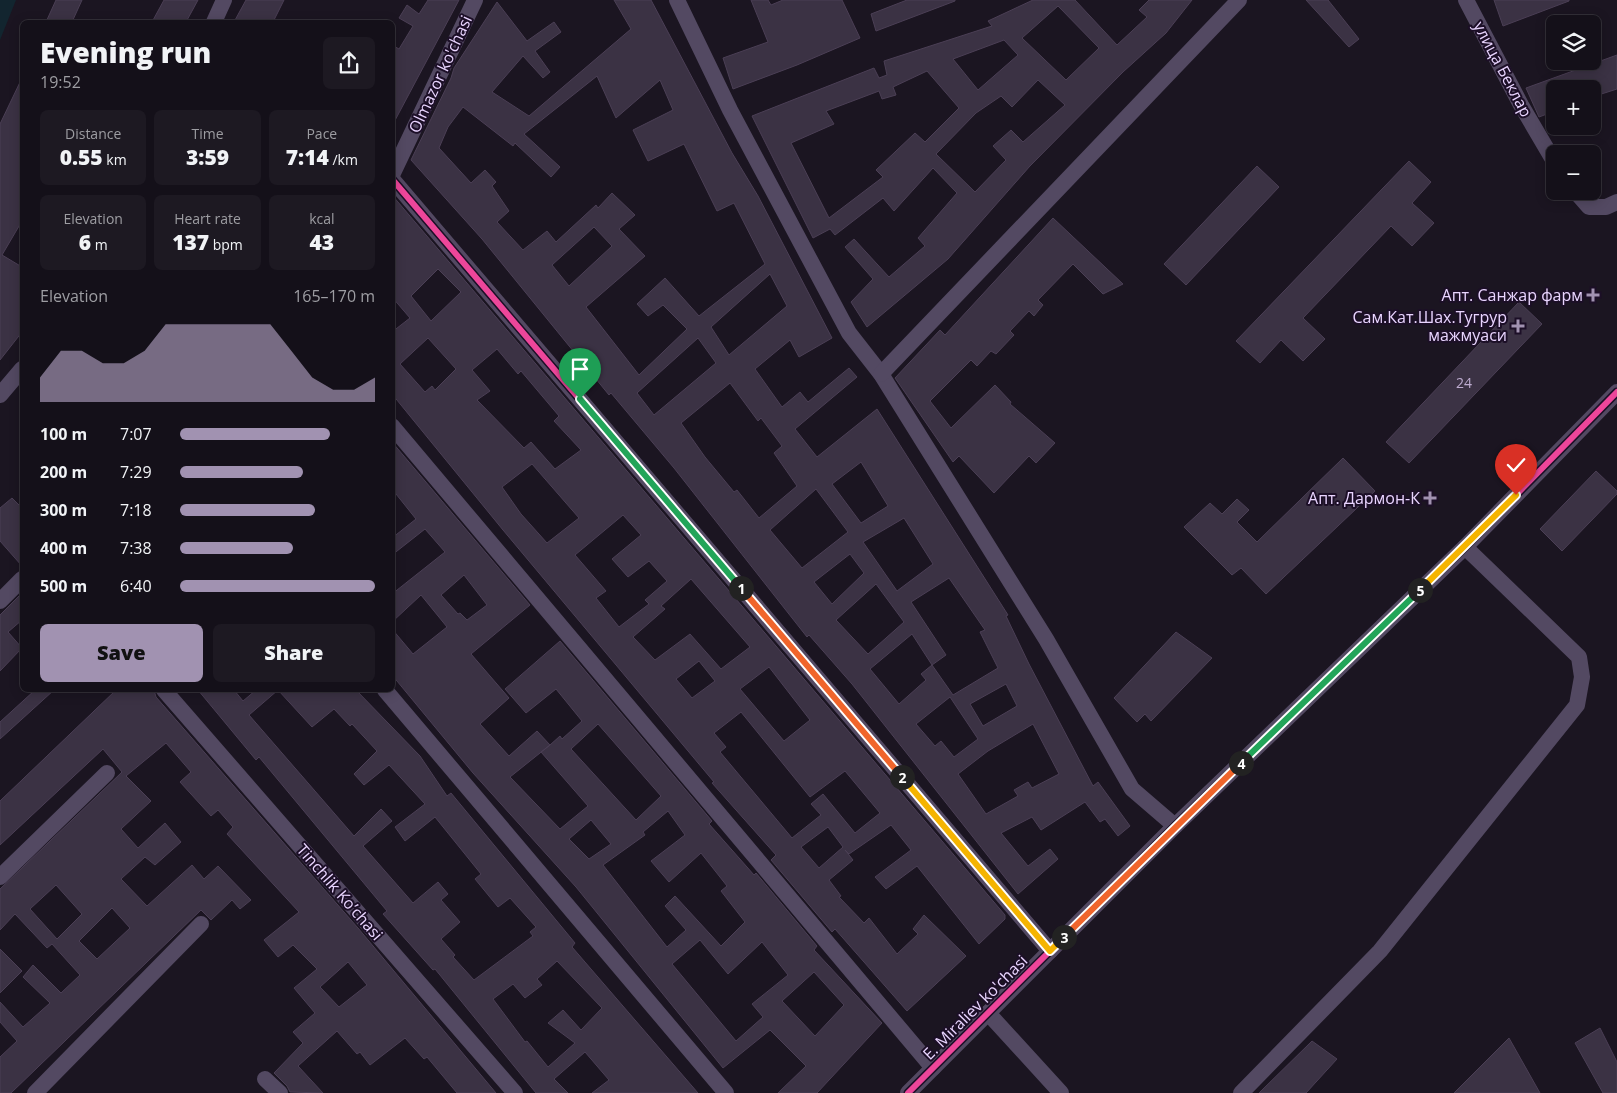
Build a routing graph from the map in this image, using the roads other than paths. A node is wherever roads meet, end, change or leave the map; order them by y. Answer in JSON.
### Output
{"nodes":[{"id":1,"x":224,"y":0,"type":"edge"},
{"id":2,"x":474,"y":0,"type":"edge"},
{"id":3,"x":677,"y":0,"type":"edge"},
{"id":4,"x":1239,"y":0,"type":"edge"},
{"id":5,"x":1466,"y":0,"type":"edge"},
{"id":6,"x":215,"y":20,"type":"edge"},
{"id":7,"x":1546,"y":148,"type":"edge"},
{"id":8,"x":395,"y":171,"type":"edge"},
{"id":9,"x":395,"y":181,"type":"edge"},
{"id":10,"x":1583,"y":200,"type":"edge"},
{"id":11,"x":1617,"y":202,"type":"edge"},
{"id":12,"x":20,"y":371,"type":"edge"},
{"id":13,"x":881,"y":374,"type":"junction"},
{"id":14,"x":1617,"y":392,"type":"edge"},
{"id":15,"x":0,"y":395,"type":"edge"},
{"id":16,"x":395,"y":430,"type":"edge"},
{"id":17,"x":1465,"y":547,"type":"junction"},
{"id":18,"x":20,"y":582,"type":"edge"},
{"id":19,"x":0,"y":601,"type":"edge"},
{"id":20,"x":166,"y":692,"type":"edge"},
{"id":21,"x":387,"y":692,"type":"edge"},
{"id":22,"x":107,"y":772,"type":"dead end"},
{"id":23,"x":1175,"y":826,"type":"junction"},
{"id":24,"x":0,"y":877,"type":"edge"},
{"id":25,"x":202,"y":924,"type":"dead end"},
{"id":26,"x":1050,"y":951,"type":"junction"},
{"id":27,"x":988,"y":1013,"type":"junction"},
{"id":28,"x":933,"y":1068,"type":"junction"},
{"id":29,"x":265,"y":1079,"type":"dead end"},
{"id":30,"x":35,"y":1093,"type":"edge"},
{"id":31,"x":280,"y":1093,"type":"edge"},
{"id":32,"x":515,"y":1093,"type":"edge"},
{"id":33,"x":726,"y":1093,"type":"edge"},
{"id":34,"x":908,"y":1093,"type":"edge"},
{"id":35,"x":1061,"y":1093,"type":"edge"},
{"id":36,"x":1241,"y":1093,"type":"edge"}],
"edges":[{"from":1,"to":6,"type":"street"},
{"from":2,"to":8,"type":"street","name":"Olmazor ko'chasi"},
{"from":3,"to":13,"type":"street"},
{"from":4,"to":13,"type":"street"},
{"from":5,"to":7,"type":"street","name":"улица Беклар"},
{"from":9,"to":26,"type":"street"},
{"from":10,"to":11,"type":"street"},
{"from":12,"to":15,"type":"street"},
{"from":13,"to":23,"type":"street"},
{"from":14,"to":17,"type":"street","name":"E. Miraliev ko'chasi"},
{"from":16,"to":28,"type":"street"},
{"from":17,"to":23,"type":"street","name":"E. Miraliev ko'chasi"},
{"from":17,"to":36,"type":"street"},
{"from":18,"to":19,"type":"street"},
{"from":20,"to":32,"type":"street","name":"Tinchlik Ko’chasi"},
{"from":21,"to":33,"type":"street"},
{"from":22,"to":24,"type":"street"},
{"from":23,"to":26,"type":"street","name":"E. Miraliev ko'chasi"},
{"from":25,"to":30,"type":"street"},
{"from":26,"to":27,"type":"street","name":"E. Miraliev ko'chasi"},
{"from":27,"to":28,"type":"street","name":"E. Miraliev ko'chasi"},
{"from":27,"to":35,"type":"street"},
{"from":28,"to":34,"type":"street","name":"E. Miraliev ko'chasi"},
{"from":29,"to":31,"type":"street"}]}
